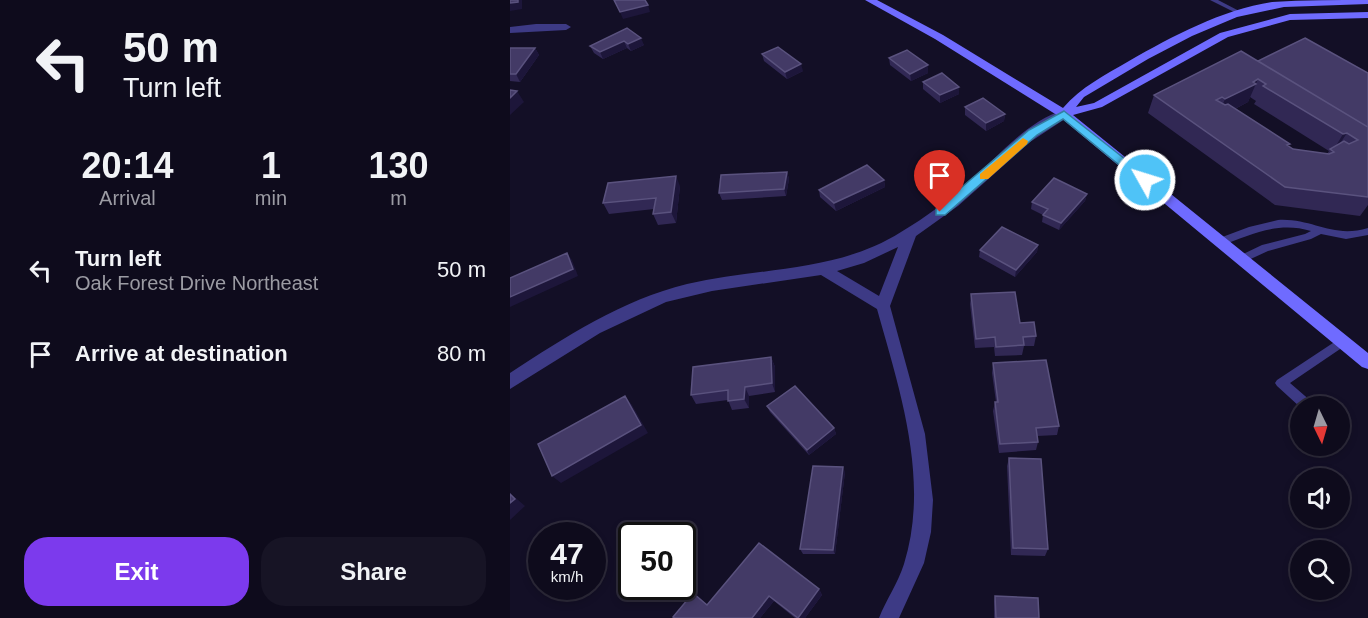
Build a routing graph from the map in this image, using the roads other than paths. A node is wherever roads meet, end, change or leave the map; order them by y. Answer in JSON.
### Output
{"nodes":[{"id":1,"x":870,"y":0,"type":"edge"},
{"id":2,"x":1213,"y":0,"type":"edge"},
{"id":3,"x":1368,"y":1,"type":"edge"},
{"id":4,"x":1240,"y":13,"type":"junction"},
{"id":5,"x":1368,"y":15,"type":"edge"},
{"id":6,"x":566,"y":27,"type":"dead end"},
{"id":7,"x":510,"y":30,"type":"edge"},
{"id":8,"x":1064,"y":114,"type":"junction"},
{"id":9,"x":1318,"y":231,"type":"junction"},
{"id":10,"x":1368,"y":231,"type":"edge"},
{"id":11,"x":910,"y":233,"type":"junction"},
{"id":12,"x":1220,"y":242,"type":"junction"},
{"id":13,"x":1242,"y":259,"type":"junction"},
{"id":14,"x":823,"y":269,"type":"junction"},
{"id":15,"x":883,"y":306,"type":"junction"},
{"id":16,"x":1342,"y":342,"type":"junction"},
{"id":17,"x":1368,"y":362,"type":"edge"},
{"id":18,"x":510,"y":382,"type":"edge"},
{"id":19,"x":1296,"y":396,"type":"edge"},
{"id":20,"x":889,"y":618,"type":"edge"}],
"edges":[{"from":1,"to":8,"type":"main road"},
{"from":2,"to":4,"type":"lane"},
{"from":3,"to":4,"type":"main road"},
{"from":4,"to":8,"type":"main road"},
{"from":5,"to":8,"type":"main road"},
{"from":6,"to":7,"type":"street"},
{"from":8,"to":11,"type":"street"},
{"from":8,"to":12,"type":"main road"},
{"from":9,"to":10,"type":"lane"},
{"from":9,"to":12,"type":"lane"},
{"from":9,"to":13,"type":"lane"},
{"from":11,"to":14,"type":"street"},
{"from":11,"to":15,"type":"street"},
{"from":12,"to":13,"type":"main road"},
{"from":13,"to":16,"type":"main road"},
{"from":14,"to":15,"type":"street"},
{"from":14,"to":18,"type":"street"},
{"from":15,"to":20,"type":"street"},
{"from":16,"to":17,"type":"main road"},
{"from":16,"to":19,"type":"lane"}]}
